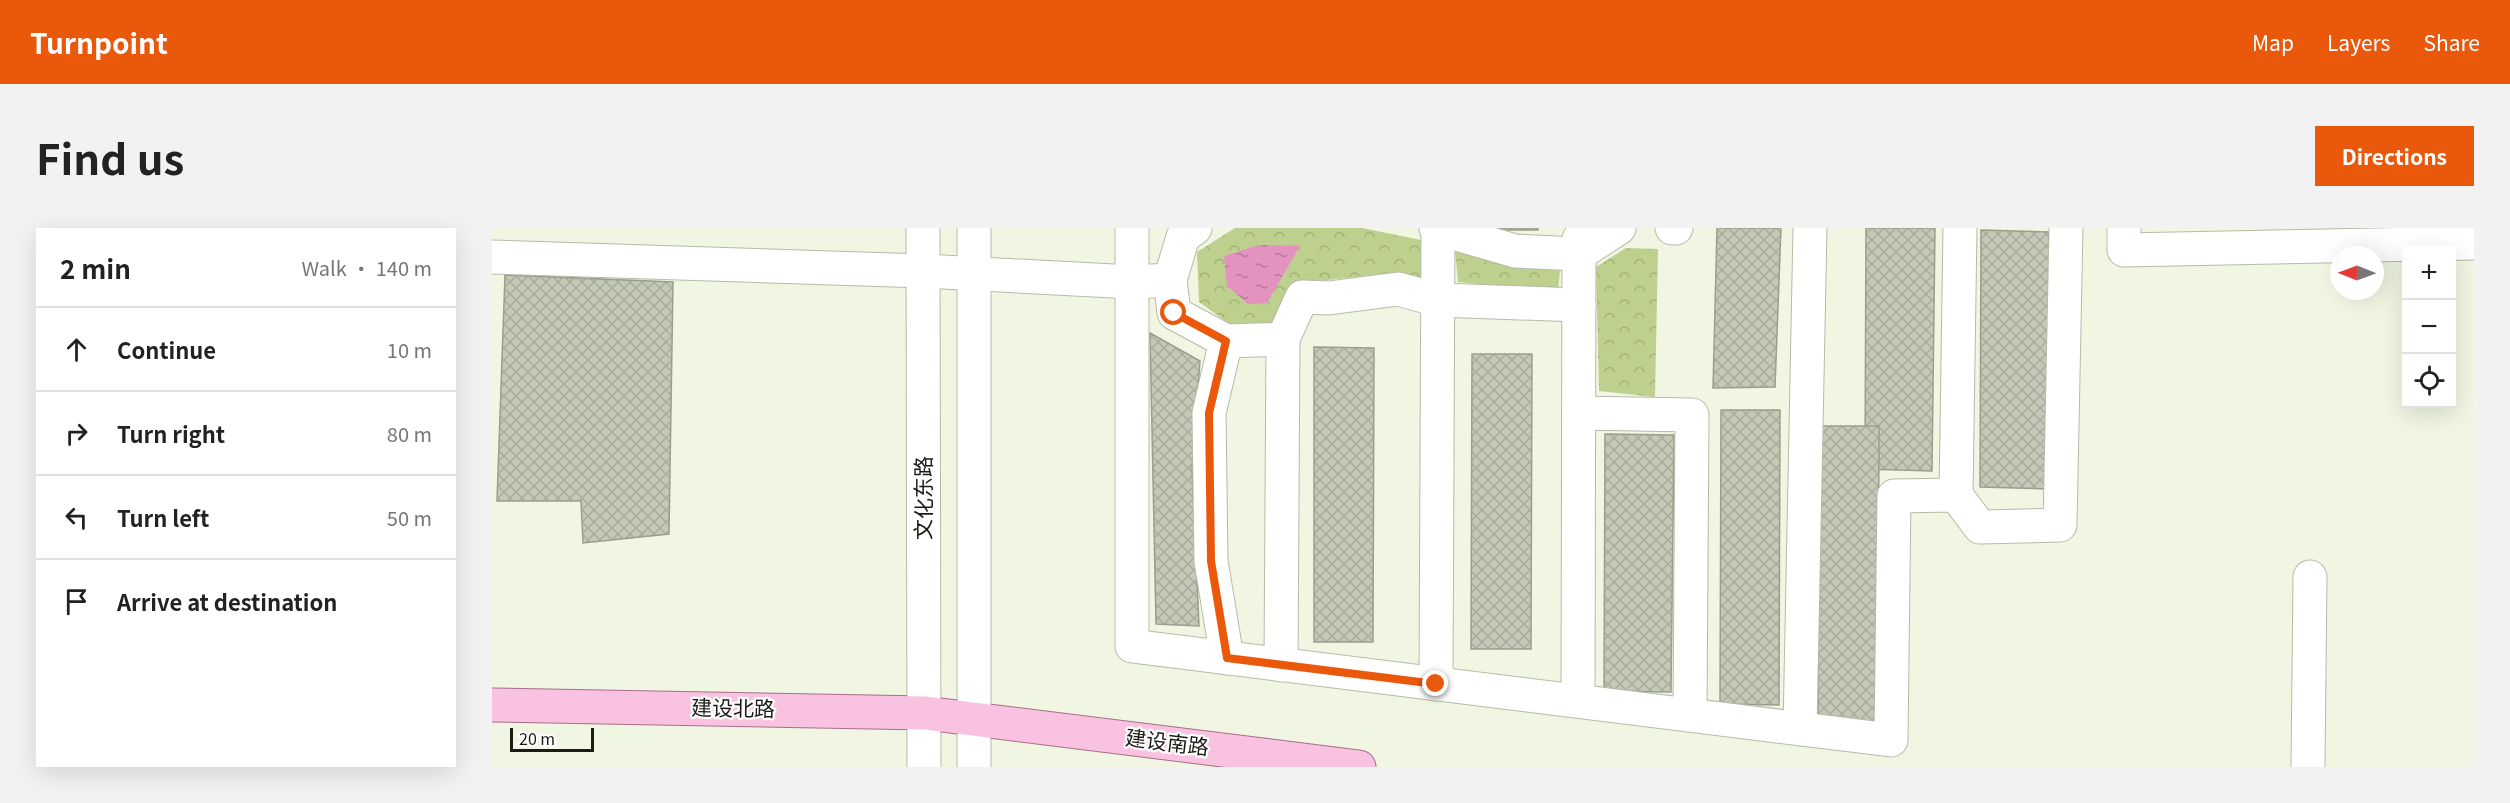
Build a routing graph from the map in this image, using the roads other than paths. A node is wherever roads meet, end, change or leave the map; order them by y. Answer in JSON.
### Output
{"nodes":[{"id":1,"x":923,"y":228,"type":"edge"},
{"id":2,"x":974,"y":228,"type":"edge"},
{"id":3,"x":1132,"y":228,"type":"edge"},
{"id":4,"x":1195,"y":228,"type":"edge"},
{"id":5,"x":1438,"y":228,"type":"edge"},
{"id":6,"x":1619,"y":228,"type":"edge"},
{"id":7,"x":1810,"y":228,"type":"edge"},
{"id":8,"x":1960,"y":228,"type":"edge"},
{"id":9,"x":2066,"y":228,"type":"edge"},
{"id":10,"x":2124,"y":228,"type":"edge"},
{"id":11,"x":1584,"y":241,"type":"edge"},
{"id":12,"x":2474,"y":243,"type":"edge"},
{"id":13,"x":492,"y":257,"type":"edge"},
{"id":14,"x":924,"y":272,"type":"junction"},
{"id":15,"x":974,"y":275,"type":"junction"},
{"id":16,"x":1170,"y":280,"type":"junction"},
{"id":17,"x":1132,"y":282,"type":"junction"},
{"id":18,"x":1438,"y":300,"type":"junction"},
{"id":19,"x":1579,"y":305,"type":"junction"},
{"id":20,"x":1283,"y":339,"type":"junction"},
{"id":21,"x":1226,"y":341,"type":"junction"},
{"id":22,"x":1579,"y":413,"type":"junction"},
{"id":23,"x":1956,"y":495,"type":"junction"},
{"id":24,"x":2310,"y":577,"type":"dead end"},
{"id":25,"x":1227,"y":658,"type":"junction"},
{"id":26,"x":1281,"y":665,"type":"junction"},
{"id":27,"x":1436,"y":684,"type":"junction"},
{"id":28,"x":1578,"y":701,"type":"junction"},
{"id":29,"x":492,"y":705,"type":"edge"},
{"id":30,"x":925,"y":713,"type":"junction"},
{"id":31,"x":1690,"y":715,"type":"junction"},
{"id":32,"x":974,"y":718,"type":"junction"},
{"id":33,"x":1800,"y":729,"type":"junction"},
{"id":34,"x":924,"y":767,"type":"edge"},
{"id":35,"x":974,"y":767,"type":"edge"},
{"id":36,"x":1359,"y":767,"type":"edge"},
{"id":37,"x":2308,"y":767,"type":"edge"}],
"edges":[{"from":1,"to":14,"type":"street","name":"文化东路"},
{"from":2,"to":15,"type":"street"},
{"from":3,"to":17,"type":"street"},
{"from":4,"to":16,"type":"street"},
{"from":5,"to":11,"type":"street"},
{"from":5,"to":18,"type":"street"},
{"from":6,"to":11,"type":"street"},
{"from":7,"to":33,"type":"street"},
{"from":8,"to":23,"type":"street"},
{"from":9,"to":23,"type":"street"},
{"from":10,"to":12,"type":"street"},
{"from":11,"to":19,"type":"street"},
{"from":13,"to":14,"type":"street"},
{"from":14,"to":15,"type":"street"},
{"from":14,"to":30,"type":"street","name":"文化东路"},
{"from":15,"to":17,"type":"street"},
{"from":15,"to":32,"type":"street"},
{"from":16,"to":17,"type":"street"},
{"from":16,"to":21,"type":"street"},
{"from":17,"to":25,"type":"street"},
{"from":18,"to":19,"type":"street"},
{"from":18,"to":20,"type":"street"},
{"from":18,"to":27,"type":"street"},
{"from":19,"to":22,"type":"street"},
{"from":20,"to":21,"type":"street"},
{"from":20,"to":26,"type":"street"},
{"from":21,"to":25,"type":"street"},
{"from":22,"to":28,"type":"street"},
{"from":22,"to":31,"type":"street"},
{"from":23,"to":33,"type":"street"},
{"from":24,"to":37,"type":"street"},
{"from":25,"to":26,"type":"street"},
{"from":26,"to":27,"type":"street"},
{"from":27,"to":28,"type":"street"},
{"from":28,"to":31,"type":"street"},
{"from":29,"to":30,"type":"main road","name":"建设北路"},
{"from":30,"to":32,"type":"main road","name":"建设北路"},
{"from":30,"to":34,"type":"street","name":"文化东路"},
{"from":31,"to":33,"type":"street"},
{"from":32,"to":35,"type":"street"},
{"from":32,"to":36,"type":"main road","name":"建设南路"}]}
